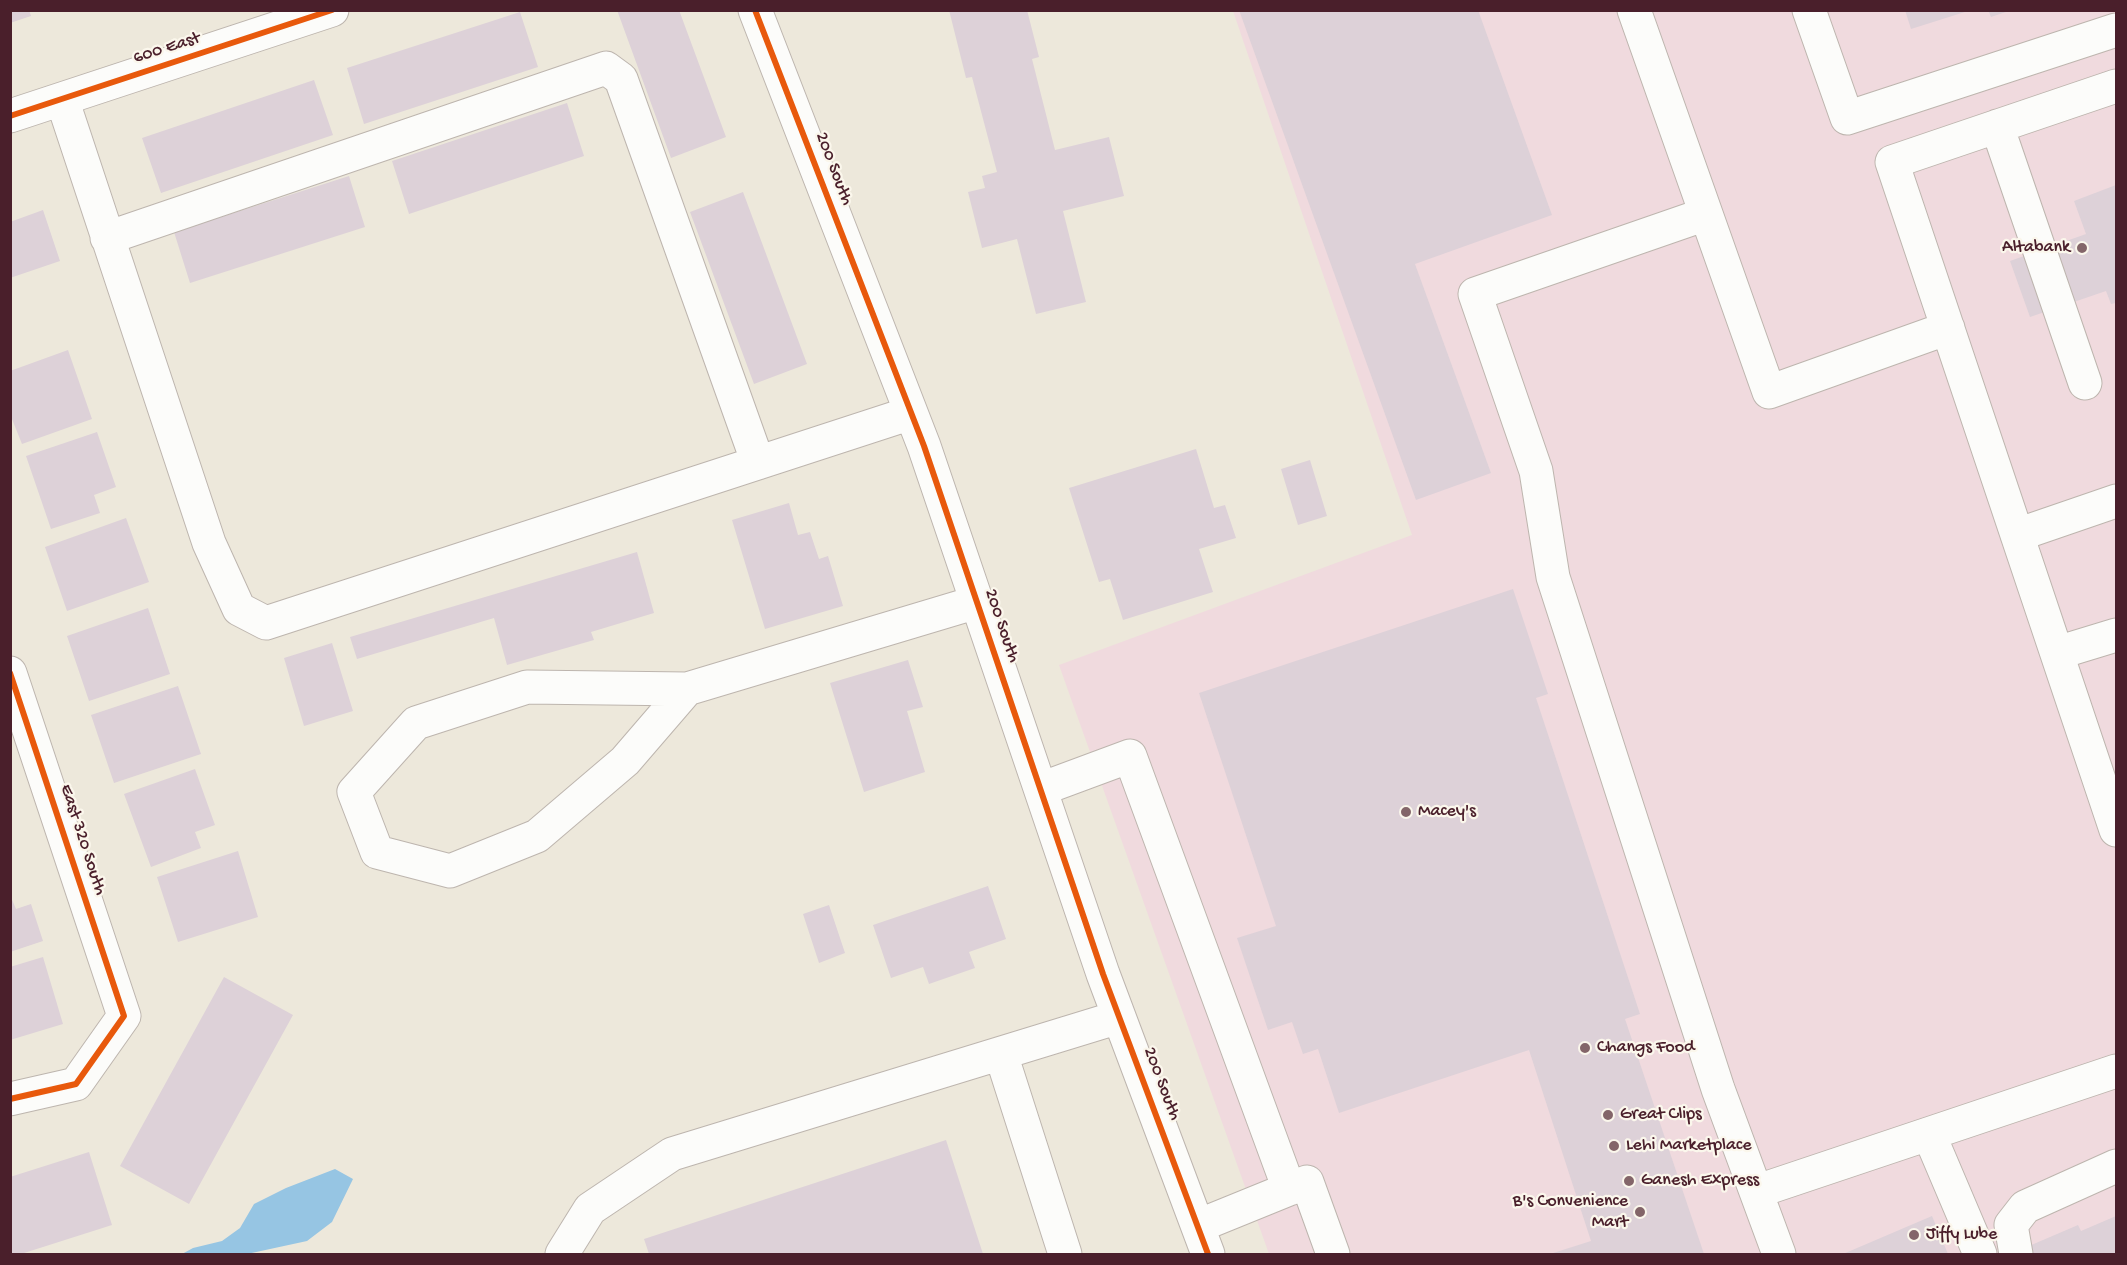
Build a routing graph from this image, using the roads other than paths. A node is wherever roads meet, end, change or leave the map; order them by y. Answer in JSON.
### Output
{"nodes":[{"id":1,"x":332,"y":10,"type":"edge"},
{"id":2,"x":755,"y":10,"type":"edge"},
{"id":3,"x":1634,"y":10,"type":"edge"},
{"id":4,"x":1809,"y":10,"type":"edge"},
{"id":5,"x":2116,"y":30,"type":"edge"},
{"id":6,"x":2116,"y":86,"type":"edge"},
{"id":7,"x":62,"y":99,"type":"junction"},
{"id":8,"x":10,"y":116,"type":"edge"},
{"id":9,"x":1997,"y":126,"type":"junction"},
{"id":10,"x":1706,"y":214,"type":"junction"},
{"id":11,"x":107,"y":238,"type":"junction"},
{"id":12,"x":1948,"y":328,"type":"junction"},
{"id":13,"x":2085,"y":383,"type":"dead end"},
{"id":14,"x":911,"y":413,"type":"junction"},
{"id":15,"x":758,"y":463,"type":"junction"},
{"id":16,"x":2116,"y":501,"type":"edge"},
{"id":17,"x":2017,"y":535,"type":"junction"},
{"id":18,"x":976,"y":602,"type":"junction"},
{"id":19,"x":2116,"y":635,"type":"edge"},
{"id":20,"x":2057,"y":653,"type":"junction"},
{"id":21,"x":10,"y":673,"type":"edge"},
{"id":22,"x":687,"y":689,"type":"junction"},
{"id":23,"x":1041,"y":789,"type":"junction"},
{"id":24,"x":2116,"y":830,"type":"edge"},
{"id":25,"x":1119,"y":1017,"type":"junction"},
{"id":26,"x":1001,"y":1054,"type":"junction"},
{"id":27,"x":2116,"y":1071,"type":"edge"},
{"id":28,"x":10,"y":1099,"type":"edge"},
{"id":29,"x":1929,"y":1134,"type":"junction"},
{"id":30,"x":2116,"y":1166,"type":"edge"},
{"id":31,"x":1289,"y":1189,"type":"junction"},
{"id":32,"x":1758,"y":1191,"type":"junction"},
{"id":33,"x":1203,"y":1240,"type":"edge"},
{"id":34,"x":562,"y":1254,"type":"edge"},
{"id":35,"x":1065,"y":1254,"type":"edge"},
{"id":36,"x":1333,"y":1254,"type":"edge"},
{"id":37,"x":1779,"y":1254,"type":"edge"},
{"id":38,"x":1980,"y":1254,"type":"edge"},
{"id":39,"x":2016,"y":1254,"type":"edge"}],
"edges":[{"from":1,"to":7,"type":"street","name":"600 East"},
{"from":2,"to":14,"type":"street","name":"200 South"},
{"from":3,"to":10,"type":"street"},
{"from":4,"to":5,"type":"street"},
{"from":6,"to":9,"type":"street"},
{"from":7,"to":8,"type":"street","name":"600 East"},
{"from":7,"to":11,"type":"street"},
{"from":9,"to":12,"type":"street"},
{"from":9,"to":13,"type":"street"},
{"from":10,"to":12,"type":"street"},
{"from":10,"to":32,"type":"street"},
{"from":11,"to":15,"type":"street"},
{"from":11,"to":15,"type":"street"},
{"from":12,"to":17,"type":"street"},
{"from":14,"to":15,"type":"street"},
{"from":14,"to":18,"type":"street","name":"200 South"},
{"from":16,"to":17,"type":"street"},
{"from":17,"to":20,"type":"street"},
{"from":18,"to":22,"type":"street"},
{"from":18,"to":23,"type":"street","name":"200 South"},
{"from":19,"to":20,"type":"street"},
{"from":20,"to":24,"type":"street"},
{"from":21,"to":28,"type":"street","name":"East 320 South"},
{"from":22,"to":22,"type":"street"},
{"from":23,"to":25,"type":"street","name":"200 South"},
{"from":23,"to":31,"type":"street"},
{"from":25,"to":26,"type":"street"},
{"from":25,"to":33,"type":"street","name":"200 South"},
{"from":26,"to":34,"type":"street"},
{"from":26,"to":35,"type":"street"},
{"from":27,"to":29,"type":"street"},
{"from":29,"to":32,"type":"street"},
{"from":29,"to":38,"type":"street"},
{"from":30,"to":39,"type":"street"},
{"from":31,"to":33,"type":"street"},
{"from":31,"to":36,"type":"street"},
{"from":32,"to":37,"type":"street"}]}
